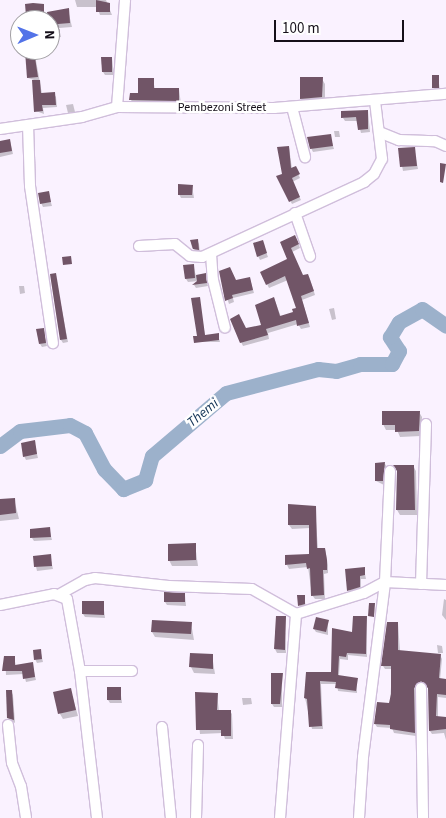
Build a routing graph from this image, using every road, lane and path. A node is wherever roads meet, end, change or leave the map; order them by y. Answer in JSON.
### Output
{"nodes":[{"id":1,"x":125,"y":0,"type":"edge"},
{"id":2,"x":446,"y":94,"type":"edge"},
{"id":3,"x":375,"y":101,"type":"junction"},
{"id":4,"x":117,"y":107,"type":"junction"},
{"id":5,"x":292,"y":107,"type":"junction"},
{"id":6,"x":28,"y":125,"type":"junction"},
{"id":7,"x":0,"y":129,"type":"edge"},
{"id":8,"x":379,"y":132,"type":"junction"},
{"id":9,"x":446,"y":146,"type":"edge"},
{"id":10,"x":305,"y":157,"type":"dead end"},
{"id":11,"x":295,"y":213,"type":"junction"},
{"id":12,"x":139,"y":246,"type":"dead end"},
{"id":13,"x":211,"y":254,"type":"junction"},
{"id":14,"x":310,"y":256,"type":"dead end"},
{"id":15,"x":225,"y":328,"type":"dead end"},
{"id":16,"x":54,"y":343,"type":"dead end"},
{"id":17,"x":426,"y":424,"type":"dead end"},
{"id":18,"x":390,"y":471,"type":"dead end"},
{"id":19,"x":384,"y":582,"type":"junction"},
{"id":20,"x":421,"y":584,"type":"junction"},
{"id":21,"x":446,"y":586,"type":"edge"},
{"id":22,"x":60,"y":594,"type":"junction"},
{"id":23,"x":0,"y":605,"type":"edge"},
{"id":24,"x":296,"y":614,"type":"junction"},
{"id":25,"x":132,"y":670,"type":"dead end"},
{"id":26,"x":80,"y":672,"type":"junction"},
{"id":27,"x":421,"y":688,"type":"dead end"},
{"id":28,"x":8,"y":725,"type":"dead end"},
{"id":29,"x":162,"y":727,"type":"dead end"},
{"id":30,"x":198,"y":745,"type":"dead end"},
{"id":31,"x":26,"y":818,"type":"edge"},
{"id":32,"x":97,"y":818,"type":"edge"},
{"id":33,"x":171,"y":818,"type":"edge"},
{"id":34,"x":196,"y":818,"type":"edge"},
{"id":35,"x":280,"y":818,"type":"edge"},
{"id":36,"x":359,"y":818,"type":"edge"},
{"id":37,"x":423,"y":818,"type":"edge"}],
"edges":[{"from":1,"to":4,"type":"street"},
{"from":2,"to":3,"type":"street","name":"Pembezoni Street"},
{"from":3,"to":5,"type":"street","name":"Pembezoni Street"},
{"from":3,"to":8,"type":"street"},
{"from":4,"to":5,"type":"street","name":"Pembezoni Street"},
{"from":4,"to":6,"type":"street","name":"Pembezoni Street"},
{"from":5,"to":10,"type":"street"},
{"from":6,"to":7,"type":"street","name":"Pembezoni Street"},
{"from":6,"to":16,"type":"street"},
{"from":8,"to":9,"type":"street"},
{"from":8,"to":11,"type":"street"},
{"from":11,"to":13,"type":"street"},
{"from":11,"to":14,"type":"street"},
{"from":12,"to":13,"type":"street"},
{"from":13,"to":15,"type":"street"},
{"from":17,"to":20,"type":"street"},
{"from":18,"to":19,"type":"street"},
{"from":19,"to":20,"type":"street"},
{"from":19,"to":24,"type":"street"},
{"from":19,"to":36,"type":"street"},
{"from":20,"to":21,"type":"street"},
{"from":22,"to":23,"type":"street"},
{"from":22,"to":24,"type":"street"},
{"from":22,"to":26,"type":"street"},
{"from":24,"to":35,"type":"street"},
{"from":25,"to":26,"type":"street"},
{"from":26,"to":32,"type":"street"},
{"from":27,"to":37,"type":"street"},
{"from":28,"to":31,"type":"street"},
{"from":29,"to":33,"type":"street"},
{"from":30,"to":34,"type":"street"}]}
